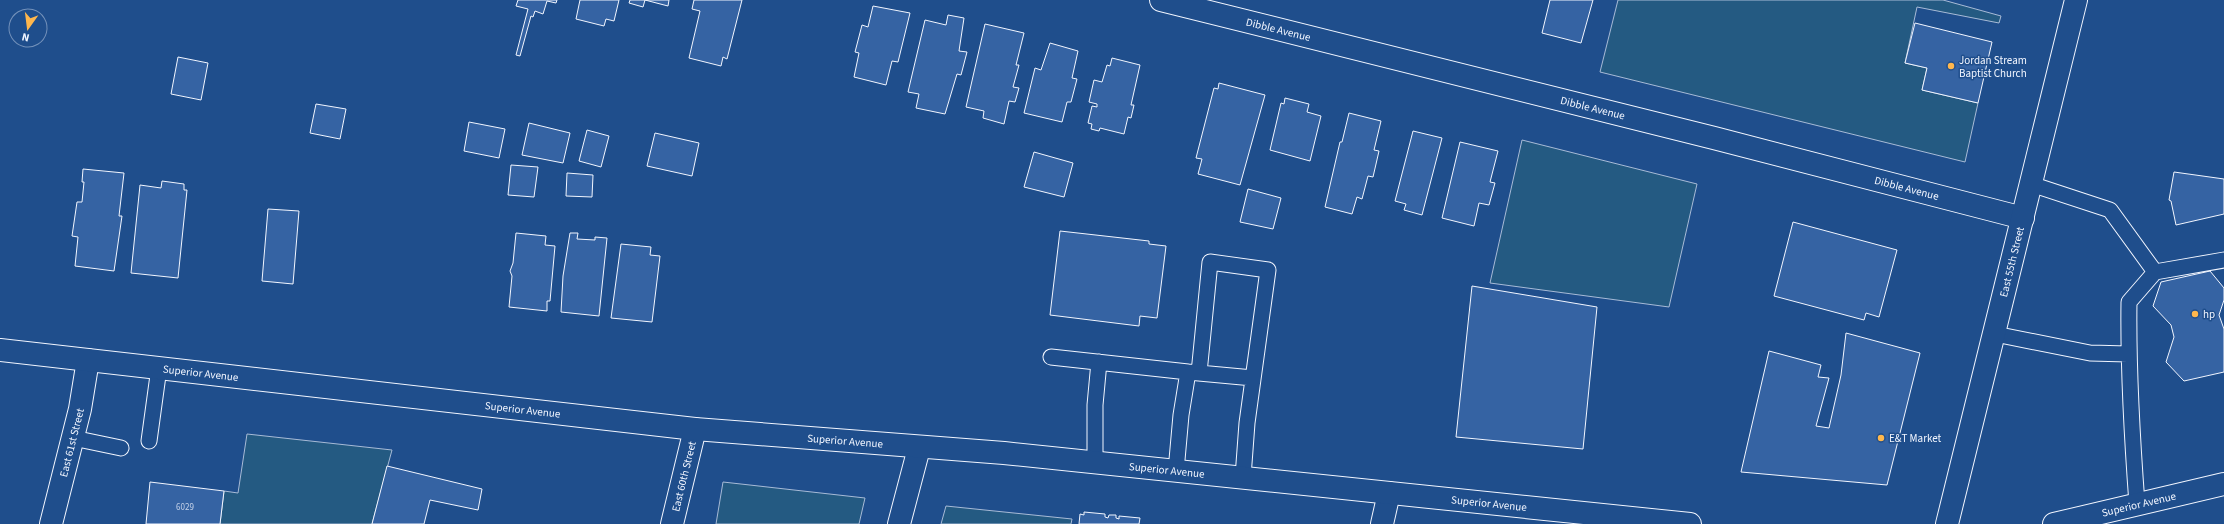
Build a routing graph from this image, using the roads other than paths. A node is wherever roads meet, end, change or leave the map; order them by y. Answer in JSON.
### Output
{"nodes":[{"id":1,"x":1161,"y":0,"type":"edge"},
{"id":2,"x":2076,"y":0,"type":"edge"},
{"id":3,"x":2031,"y":184,"type":"junction"},
{"id":4,"x":2023,"y":218,"type":"junction"},
{"id":5,"x":2224,"y":260,"type":"edge"},
{"id":6,"x":2155,"y":272,"type":"junction"},
{"id":7,"x":1995,"y":334,"type":"junction"},
{"id":8,"x":0,"y":350,"type":"edge"},
{"id":9,"x":2128,"y":354,"type":"junction"},
{"id":10,"x":1051,"y":357,"type":"dead end"},
{"id":11,"x":88,"y":360,"type":"junction"},
{"id":12,"x":1099,"y":362,"type":"junction"},
{"id":13,"x":159,"y":368,"type":"junction"},
{"id":14,"x":1194,"y":372,"type":"junction"},
{"id":15,"x":1253,"y":378,"type":"junction"},
{"id":16,"x":695,"y":430,"type":"junction"},
{"id":17,"x":73,"y":438,"type":"junction"},
{"id":18,"x":149,"y":440,"type":"dead end"},
{"id":19,"x":121,"y":448,"type":"dead end"},
{"id":20,"x":919,"y":448,"type":"junction"},
{"id":21,"x":1096,"y":462,"type":"junction"},
{"id":22,"x":1176,"y":471,"type":"junction"},
{"id":23,"x":1243,"y":477,"type":"junction"},
{"id":24,"x":2224,"y":484,"type":"edge"},
{"id":25,"x":1389,"y":492,"type":"junction"},
{"id":26,"x":2137,"y":504,"type":"junction"},
{"id":27,"x":2101,"y":519,"type":"edge"},
{"id":28,"x":1665,"y":523,"type":"edge"},
{"id":29,"x":51,"y":524,"type":"edge"},
{"id":30,"x":672,"y":524,"type":"edge"},
{"id":31,"x":899,"y":524,"type":"edge"},
{"id":32,"x":1382,"y":524,"type":"edge"},
{"id":33,"x":1690,"y":524,"type":"edge"},
{"id":34,"x":1947,"y":524,"type":"edge"},
{"id":35,"x":2054,"y":524,"type":"edge"}],
"edges":[{"from":1,"to":4,"type":"main road","name":"Dibble Avenue"},
{"from":2,"to":3,"type":"main road","name":"East 55th Street"},
{"from":3,"to":4,"type":"main road","name":"East 55th Street"},
{"from":3,"to":6,"type":"lane"},
{"from":4,"to":7,"type":"main road","name":"East 55th Street"},
{"from":5,"to":6,"type":"lane"},
{"from":6,"to":9,"type":"lane"},
{"from":7,"to":9,"type":"lane"},
{"from":7,"to":34,"type":"main road","name":"East 55th Street"},
{"from":8,"to":11,"type":"main road","name":"Superior Avenue"},
{"from":9,"to":26,"type":"lane"},
{"from":10,"to":12,"type":"lane"},
{"from":11,"to":13,"type":"main road","name":"Superior Avenue"},
{"from":11,"to":17,"type":"main road","name":"East 61st Street"},
{"from":12,"to":14,"type":"lane"},
{"from":12,"to":21,"type":"lane"},
{"from":13,"to":16,"type":"main road","name":"Superior Avenue"},
{"from":13,"to":18,"type":"lane"},
{"from":14,"to":15,"type":"lane"},
{"from":14,"to":15,"type":"lane"},
{"from":14,"to":22,"type":"lane"},
{"from":15,"to":23,"type":"lane"},
{"from":16,"to":20,"type":"main road","name":"Superior Avenue"},
{"from":16,"to":30,"type":"main road","name":"East 60th Street"},
{"from":17,"to":19,"type":"lane"},
{"from":17,"to":29,"type":"main road","name":"East 61st Street"},
{"from":20,"to":21,"type":"main road","name":"Superior Avenue"},
{"from":20,"to":31,"type":"main road"},
{"from":21,"to":22,"type":"main road","name":"Superior Avenue"},
{"from":22,"to":23,"type":"main road","name":"Superior Avenue"},
{"from":23,"to":25,"type":"main road","name":"Superior Avenue"},
{"from":24,"to":26,"type":"main road","name":"Superior Avenue"},
{"from":25,"to":28,"type":"main road","name":"Superior Avenue"},
{"from":25,"to":32,"type":"main road"},
{"from":26,"to":27,"type":"main road","name":"Superior Avenue"},
{"from":27,"to":35,"type":"main road","name":"Superior Avenue"},
{"from":28,"to":33,"type":"main road","name":"Superior Avenue"}]}
